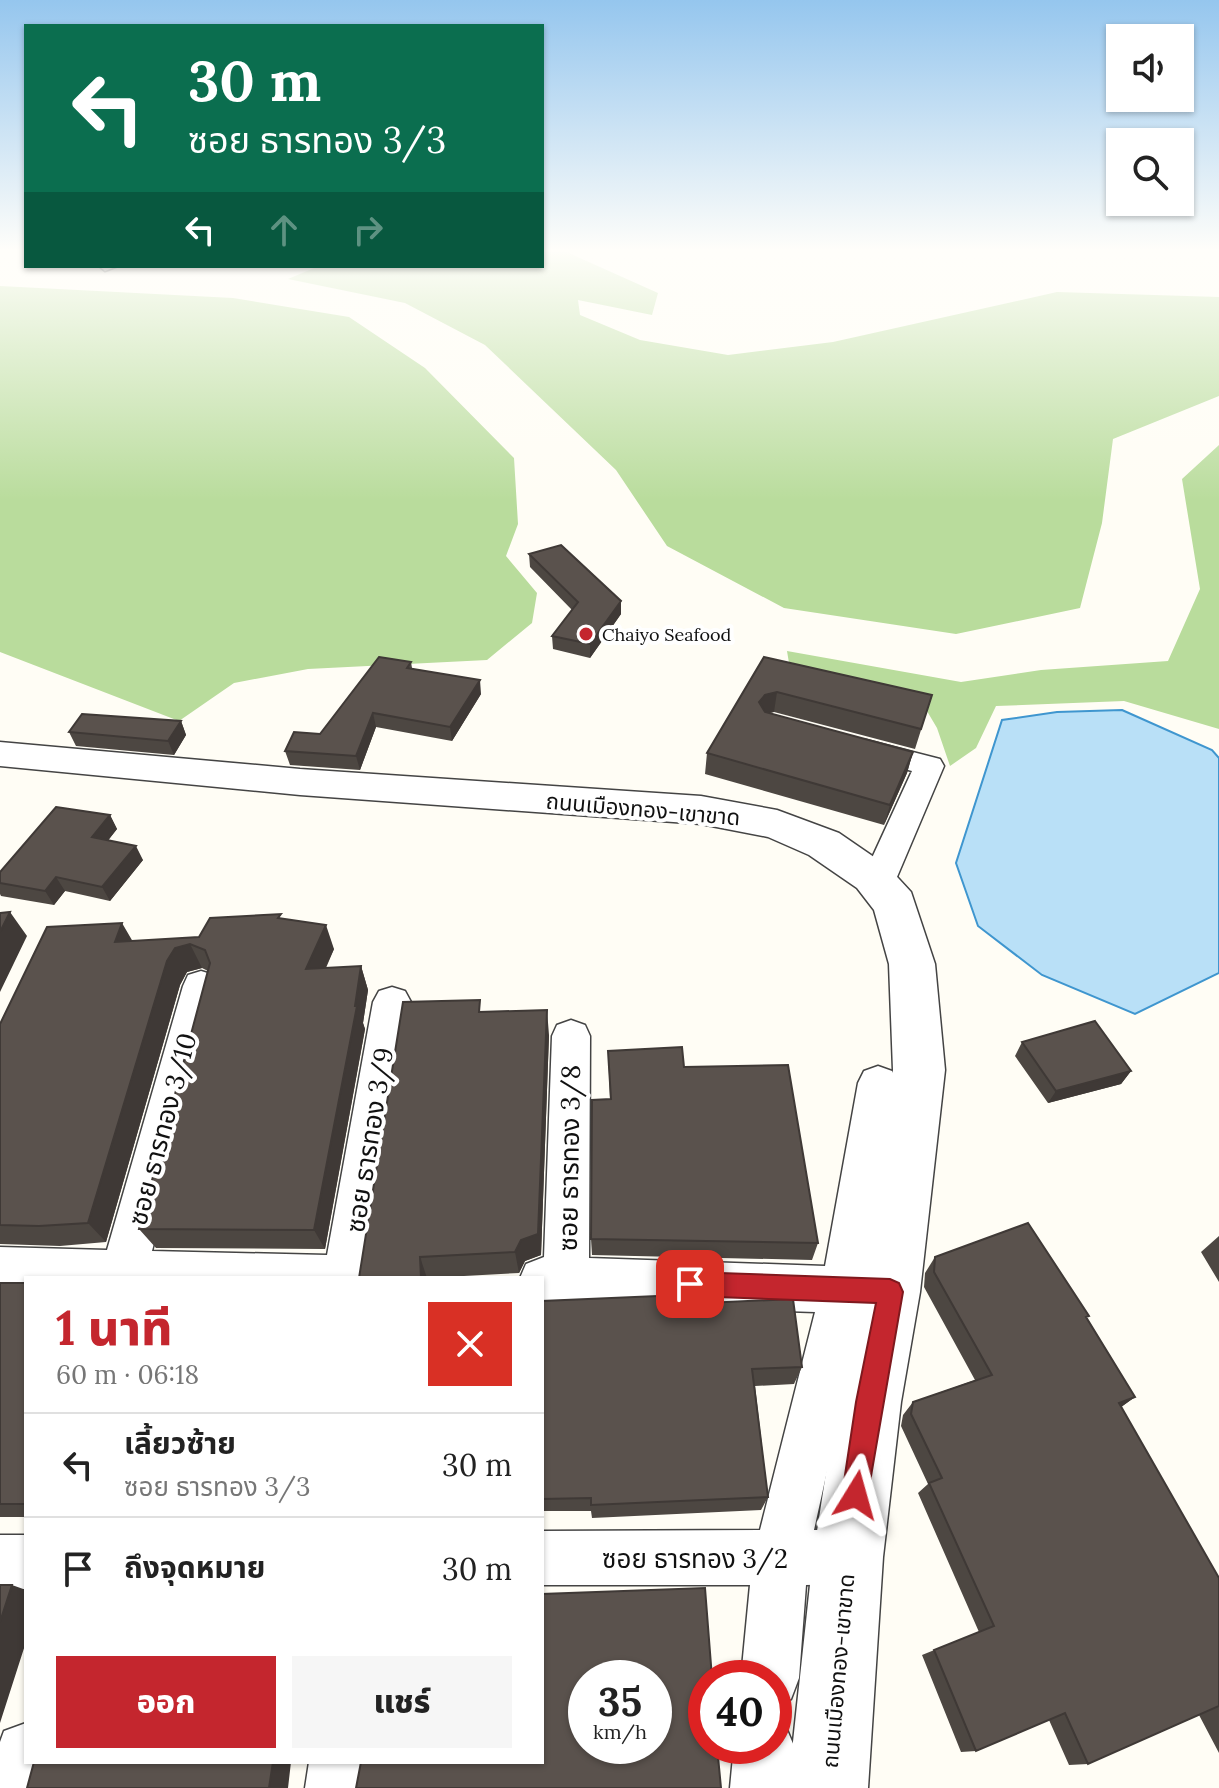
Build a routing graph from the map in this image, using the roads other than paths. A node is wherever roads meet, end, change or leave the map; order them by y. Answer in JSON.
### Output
{"nodes":[{"id":1,"x":844,"y":743,"type":"edge"},
{"id":2,"x":0,"y":754,"type":"edge"},
{"id":3,"x":877,"y":884,"type":"junction"},
{"id":4,"x":201,"y":986,"type":"edge"},
{"id":5,"x":392,"y":1002,"type":"dead end"},
{"id":6,"x":571,"y":1036,"type":"dead end"},
{"id":7,"x":878,"y":1083,"type":"dead end"},
{"id":8,"x":0,"y":1270,"type":"edge"},
{"id":9,"x":123,"y":1273,"type":"junction"},
{"id":10,"x":245,"y":1276,"type":"edge"},
{"id":11,"x":346,"y":1276,"type":"edge"},
{"id":12,"x":554,"y":1280,"type":"edge"},
{"id":13,"x":867,"y":1290,"type":"junction"},
{"id":14,"x":848,"y":1557,"type":"junction"},
{"id":15,"x":544,"y":1558,"type":"edge"},
{"id":16,"x":780,"y":1558,"type":"junction"},
{"id":17,"x":0,"y":1562,"type":"edge"},
{"id":18,"x":24,"y":1562,"type":"edge"},
{"id":19,"x":772,"y":1660,"type":"edge"},
{"id":20,"x":24,"y":1760,"type":"edge"},
{"id":21,"x":340,"y":1764,"type":"edge"},
{"id":22,"x":763,"y":1764,"type":"edge"},
{"id":23,"x":16,"y":1788,"type":"edge"},
{"id":24,"x":336,"y":1788,"type":"edge"},
{"id":25,"x":761,"y":1788,"type":"edge"},
{"id":26,"x":828,"y":1788,"type":"edge"}],
"edges":[{"from":1,"to":3,"type":"street"},
{"from":2,"to":3,"type":"street","name":"ถนนเมืองทอง-เขาขาด"},
{"from":3,"to":13,"type":"street","name":"ถนนเมืองทอง-เขาขาด"},
{"from":4,"to":9,"type":"street","name":"ซอย ธารทอง 3/10"},
{"from":5,"to":11,"type":"street","name":"ซอย ธารทอง 3/9"},
{"from":6,"to":12,"type":"street","name":"ซอย ธารทอง 3/8"},
{"from":7,"to":13,"type":"street"},
{"from":8,"to":9,"type":"street"},
{"from":9,"to":10,"type":"street"},
{"from":12,"to":13,"type":"street"},
{"from":13,"to":14,"type":"street","name":"ถนนเมืองทอง-เขาขาด"},
{"from":13,"to":16,"type":"street"},
{"from":14,"to":16,"type":"street","name":"ซอย ธารทอง 3/2"},
{"from":14,"to":26,"type":"street","name":"ถนนเมืองทอง-เขาขาด"},
{"from":15,"to":16,"type":"street","name":"ซอย ธารทอง 3/2"},
{"from":16,"to":19,"type":"street"},
{"from":17,"to":18,"type":"street"},
{"from":20,"to":23,"type":"street"},
{"from":21,"to":24,"type":"street"},
{"from":22,"to":25,"type":"street"}]}
